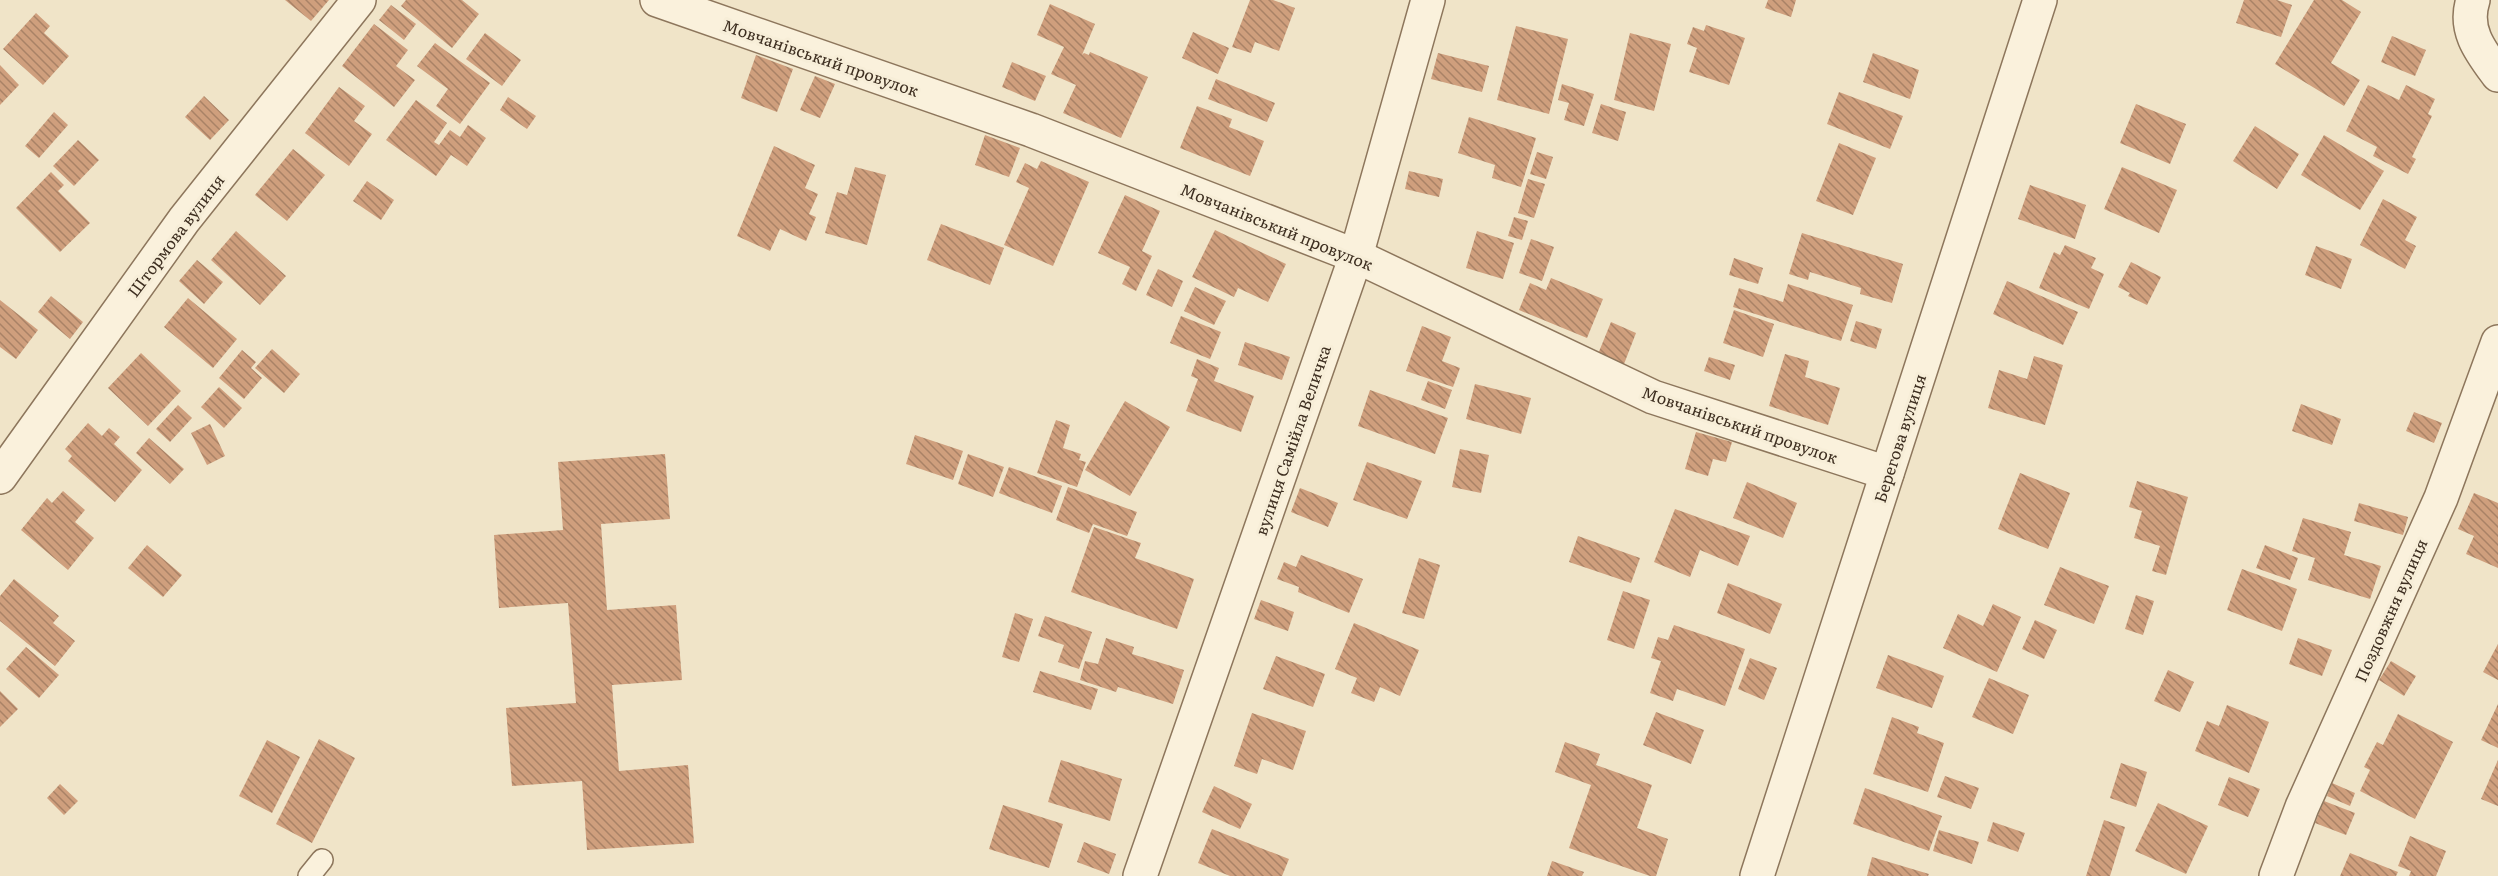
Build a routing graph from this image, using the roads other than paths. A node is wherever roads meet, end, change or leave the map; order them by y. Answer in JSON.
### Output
{"nodes":[{"id":1,"x":359,"y":0,"type":"edge"},
{"id":2,"x":657,"y":0,"type":"edge"},
{"id":3,"x":1428,"y":0,"type":"edge"},
{"id":4,"x":2040,"y":0,"type":"edge"},
{"id":5,"x":2473,"y":0,"type":"edge"},
{"id":6,"x":2498,"y":75,"type":"edge"},
{"id":7,"x":1356,"y":255,"type":"junction"},
{"id":8,"x":2498,"y":342,"type":"edge"},
{"id":9,"x":1887,"y":473,"type":"junction"},
{"id":10,"x":0,"y":477,"type":"edge"},
{"id":11,"x":1140,"y":876,"type":"edge"},
{"id":12,"x":1757,"y":876,"type":"edge"},
{"id":13,"x":2276,"y":876,"type":"edge"}],
"edges":[{"from":1,"to":10,"type":"street","name":"Штормова вулиця"},
{"from":2,"to":7,"type":"street","name":"Мовчанівський провулок"},
{"from":3,"to":7,"type":"street","name":"вулиця Самійла Величка"},
{"from":4,"to":9,"type":"street","name":"Берегова вулиця"},
{"from":5,"to":6,"type":"street"},
{"from":7,"to":9,"type":"street","name":"Мовчанівський провулок"},
{"from":7,"to":11,"type":"street","name":"вулиця Самійла Величка"},
{"from":8,"to":13,"type":"street","name":"Поздовжня вулиця"},
{"from":9,"to":12,"type":"street","name":"Берегова вулиця"}]}
